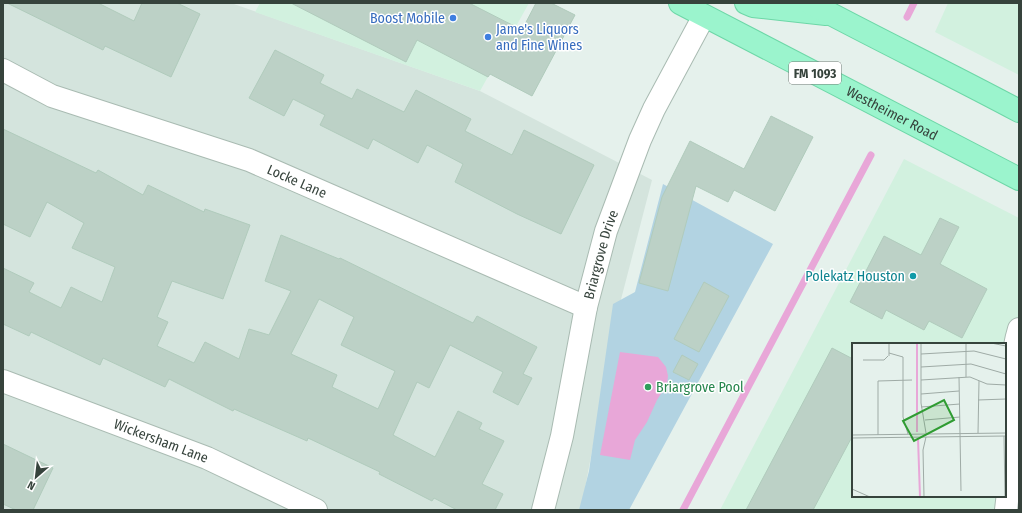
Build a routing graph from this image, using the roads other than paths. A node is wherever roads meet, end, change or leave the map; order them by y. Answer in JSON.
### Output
{"nodes":[{"id":1,"x":680,"y":3,"type":"edge"},
{"id":2,"x":746,"y":3,"type":"edge"},
{"id":3,"x":810,"y":3,"type":"edge"},
{"id":4,"x":711,"y":9,"type":"edge"},
{"id":5,"x":832,"y":15,"type":"junction"},
{"id":6,"x":3,"y":70,"type":"edge"},
{"id":7,"x":1019,"y":111,"type":"edge"},
{"id":8,"x":1019,"y":179,"type":"edge"},
{"id":9,"x":586,"y":307,"type":"junction"},
{"id":10,"x":1019,"y":329,"type":"edge"},
{"id":11,"x":3,"y":381,"type":"edge"},
{"id":12,"x":316,"y":510,"type":"edge"},
{"id":13,"x":543,"y":510,"type":"edge"},
{"id":14,"x":1006,"y":510,"type":"edge"}],
"edges":[{"from":1,"to":4,"type":"main road","name":"Westheimer Road","number":"FM 1093"},
{"from":2,"to":5,"type":"main road"},
{"from":3,"to":5,"type":"main road"},
{"from":4,"to":8,"type":"main road","name":"Westheimer Road","number":"FM 1093"},
{"from":4,"to":9,"type":"street","name":"Briargrove Drive"},
{"from":5,"to":7,"type":"main road"},
{"from":6,"to":9,"type":"street","name":"Locke Lane"},
{"from":9,"to":13,"type":"street","name":"Briargrove Drive"},
{"from":10,"to":14,"type":"street"},
{"from":11,"to":12,"type":"street","name":"Wickersham Lane"}]}
